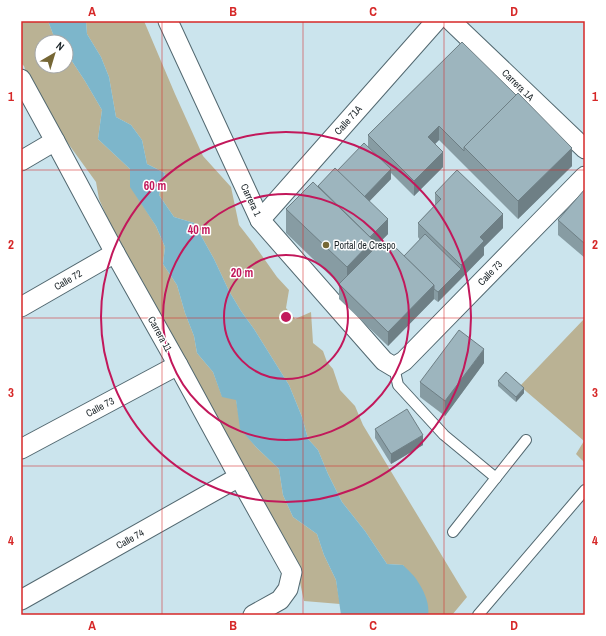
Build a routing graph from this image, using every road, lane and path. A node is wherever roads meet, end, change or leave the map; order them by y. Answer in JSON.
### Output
{"nodes":[{"id":1,"x":168,"y":21,"type":"edge"},
{"id":2,"x":436,"y":21,"type":"edge"},
{"id":3,"x":451,"y":21,"type":"edge"},
{"id":4,"x":21,"y":79,"type":"edge"},
{"id":5,"x":55,"y":141,"type":"junction"},
{"id":6,"x":585,"y":149,"type":"edge"},
{"id":7,"x":21,"y":161,"type":"edge"},
{"id":8,"x":585,"y":176,"type":"edge"},
{"id":9,"x":260,"y":220,"type":"junction"},
{"id":10,"x":115,"y":253,"type":"junction"},
{"id":11,"x":21,"y":306,"type":"edge"},
{"id":12,"x":178,"y":365,"type":"junction"},
{"id":13,"x":394,"y":367,"type":"junction"},
{"id":14,"x":526,"y":440,"type":"dead end"},
{"id":15,"x":21,"y":449,"type":"edge"},
{"id":16,"x":239,"y":477,"type":"junction"},
{"id":17,"x":496,"y":478,"type":"junction"},
{"id":18,"x":585,"y":490,"type":"edge"},
{"id":19,"x":453,"y":532,"type":"dead end"},
{"id":20,"x":21,"y":600,"type":"edge"},
{"id":21,"x":253,"y":615,"type":"edge"},
{"id":22,"x":478,"y":615,"type":"edge"}],
"edges":[{"from":1,"to":9,"type":"street","name":"Carrera 1"},
{"from":2,"to":9,"type":"street","name":"Calle 71A"},
{"from":3,"to":6,"type":"street","name":"Carrera 1A"},
{"from":4,"to":5,"type":"street","name":"Carrera 11"},
{"from":5,"to":7,"type":"street"},
{"from":5,"to":10,"type":"street","name":"Carrera 11"},
{"from":8,"to":13,"type":"street","name":"Calle 73"},
{"from":9,"to":13,"type":"street","name":"Carrera 1"},
{"from":10,"to":11,"type":"street","name":"Calle 72"},
{"from":10,"to":12,"type":"street","name":"Carrera 11"},
{"from":12,"to":15,"type":"street","name":"Calle 73"},
{"from":12,"to":16,"type":"street","name":"Carrera 11"},
{"from":13,"to":17,"type":"lane"},
{"from":14,"to":17,"type":"lane"},
{"from":16,"to":20,"type":"street","name":"Calle 74"},
{"from":16,"to":21,"type":"street","name":"Carrera 11"},
{"from":17,"to":19,"type":"lane"},
{"from":18,"to":22,"type":"lane"}]}
